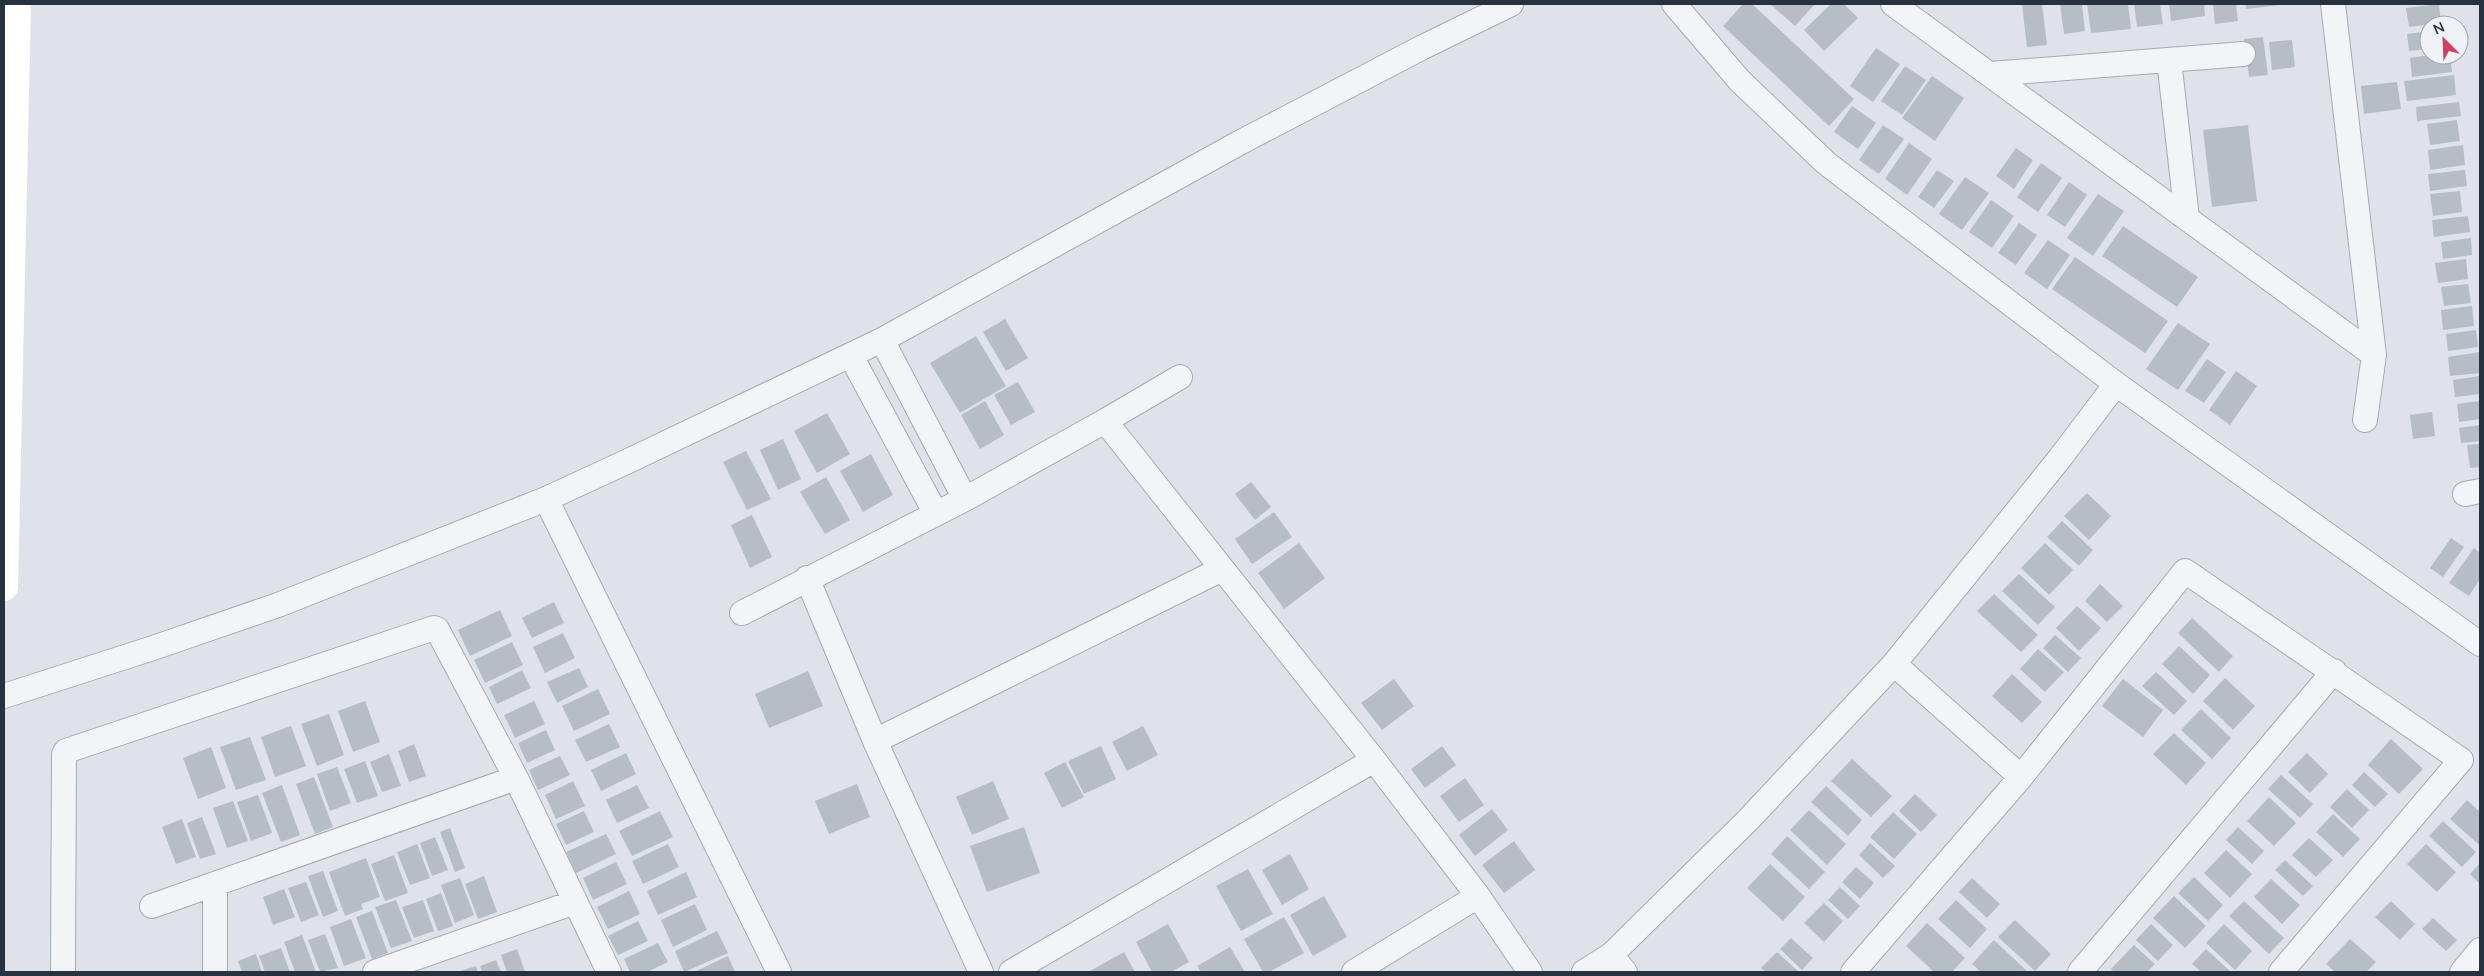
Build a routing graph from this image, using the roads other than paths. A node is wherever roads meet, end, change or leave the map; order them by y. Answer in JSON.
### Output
{"nodes":[{"id":1,"x":17,"y":4,"type":"edge"},
{"id":2,"x":1512,"y":4,"type":"edge"},
{"id":3,"x":1674,"y":4,"type":"edge"},
{"id":4,"x":1894,"y":4,"type":"edge"},
{"id":5,"x":2333,"y":4,"type":"edge"},
{"id":6,"x":2244,"y":54,"type":"dead end"},
{"id":7,"x":2169,"y":60,"type":"junction"},
{"id":8,"x":1990,"y":74,"type":"junction"},
{"id":9,"x":2187,"y":218,"type":"junction"},
{"id":10,"x":882,"y":340,"type":"junction"},
{"id":11,"x":2374,"y":355,"type":"junction"},
{"id":12,"x":851,"y":356,"type":"junction"},
{"id":13,"x":1180,"y":377,"type":"dead end"},
{"id":14,"x":2116,"y":384,"type":"junction"},
{"id":15,"x":2365,"y":420,"type":"dead end"},
{"id":16,"x":1105,"y":421,"type":"junction"},
{"id":17,"x":546,"y":499,"type":"junction"},
{"id":18,"x":965,"y":499,"type":"junction"},
{"id":19,"x":936,"y":514,"type":"junction"},
{"id":20,"x":1222,"y":569,"type":"junction"},
{"id":21,"x":807,"y":578,"type":"junction"},
{"id":22,"x":4,"y":587,"type":"edge"},
{"id":23,"x":742,"y":613,"type":"dead end"},
{"id":24,"x":2480,"y":644,"type":"edge"},
{"id":25,"x":1894,"y":664,"type":"junction"},
{"id":26,"x":2334,"y":671,"type":"junction"},
{"id":27,"x":4,"y":696,"type":"edge"},
{"id":28,"x":876,"y":741,"type":"junction"},
{"id":29,"x":1374,"y":760,"type":"junction"},
{"id":30,"x":2021,"y":777,"type":"junction"},
{"id":31,"x":516,"y":778,"type":"junction"},
{"id":32,"x":214,"y":885,"type":"junction"},
{"id":33,"x":1478,"y":896,"type":"junction"},
{"id":34,"x":575,"y":902,"type":"junction"},
{"id":35,"x":152,"y":906,"type":"dead end"},
{"id":36,"x":2480,"y":950,"type":"edge"},
{"id":37,"x":1618,"y":964,"type":"edge"},
{"id":38,"x":63,"y":972,"type":"edge"},
{"id":39,"x":215,"y":972,"type":"edge"},
{"id":40,"x":375,"y":972,"type":"edge"},
{"id":41,"x":609,"y":972,"type":"edge"},
{"id":42,"x":780,"y":972,"type":"edge"},
{"id":43,"x":981,"y":972,"type":"edge"},
{"id":44,"x":1012,"y":972,"type":"edge"},
{"id":45,"x":1354,"y":972,"type":"edge"},
{"id":46,"x":1530,"y":972,"type":"edge"},
{"id":47,"x":1584,"y":972,"type":"edge"},
{"id":48,"x":1854,"y":972,"type":"edge"},
{"id":49,"x":2080,"y":972,"type":"edge"},
{"id":50,"x":2282,"y":972,"type":"edge"},
{"id":51,"x":2462,"y":972,"type":"edge"}],
"edges":[{"from":1,"to":22,"type":"street"},
{"from":2,"to":10,"type":"street"},
{"from":3,"to":14,"type":"street"},
{"from":4,"to":8,"type":"street"},
{"from":5,"to":11,"type":"street"},
{"from":6,"to":7,"type":"street"},
{"from":7,"to":8,"type":"street"},
{"from":7,"to":9,"type":"street"},
{"from":8,"to":9,"type":"street"},
{"from":9,"to":11,"type":"street"},
{"from":10,"to":12,"type":"street"},
{"from":10,"to":18,"type":"street"},
{"from":11,"to":15,"type":"street"},
{"from":12,"to":17,"type":"street"},
{"from":12,"to":19,"type":"street"},
{"from":13,"to":16,"type":"street"},
{"from":14,"to":24,"type":"street"},
{"from":14,"to":25,"type":"street"},
{"from":16,"to":18,"type":"street"},
{"from":16,"to":20,"type":"street"},
{"from":17,"to":27,"type":"street"},
{"from":17,"to":42,"type":"street"},
{"from":18,"to":19,"type":"street"},
{"from":19,"to":21,"type":"street"},
{"from":20,"to":28,"type":"street"},
{"from":20,"to":29,"type":"street"},
{"from":21,"to":23,"type":"street"},
{"from":21,"to":28,"type":"street"},
{"from":25,"to":30,"type":"street"},
{"from":25,"to":37,"type":"street"},
{"from":26,"to":30,"type":"street"},
{"from":26,"to":49,"type":"street"},
{"from":26,"to":50,"type":"street"},
{"from":28,"to":43,"type":"street"},
{"from":29,"to":33,"type":"street"},
{"from":29,"to":44,"type":"street"},
{"from":30,"to":48,"type":"street"},
{"from":31,"to":32,"type":"street"},
{"from":31,"to":34,"type":"street"},
{"from":31,"to":38,"type":"street"},
{"from":32,"to":35,"type":"street"},
{"from":32,"to":39,"type":"street"},
{"from":33,"to":45,"type":"street"},
{"from":33,"to":46,"type":"street"},
{"from":34,"to":40,"type":"street"},
{"from":34,"to":41,"type":"street"},
{"from":36,"to":51,"type":"street"},
{"from":37,"to":47,"type":"street"}]}
